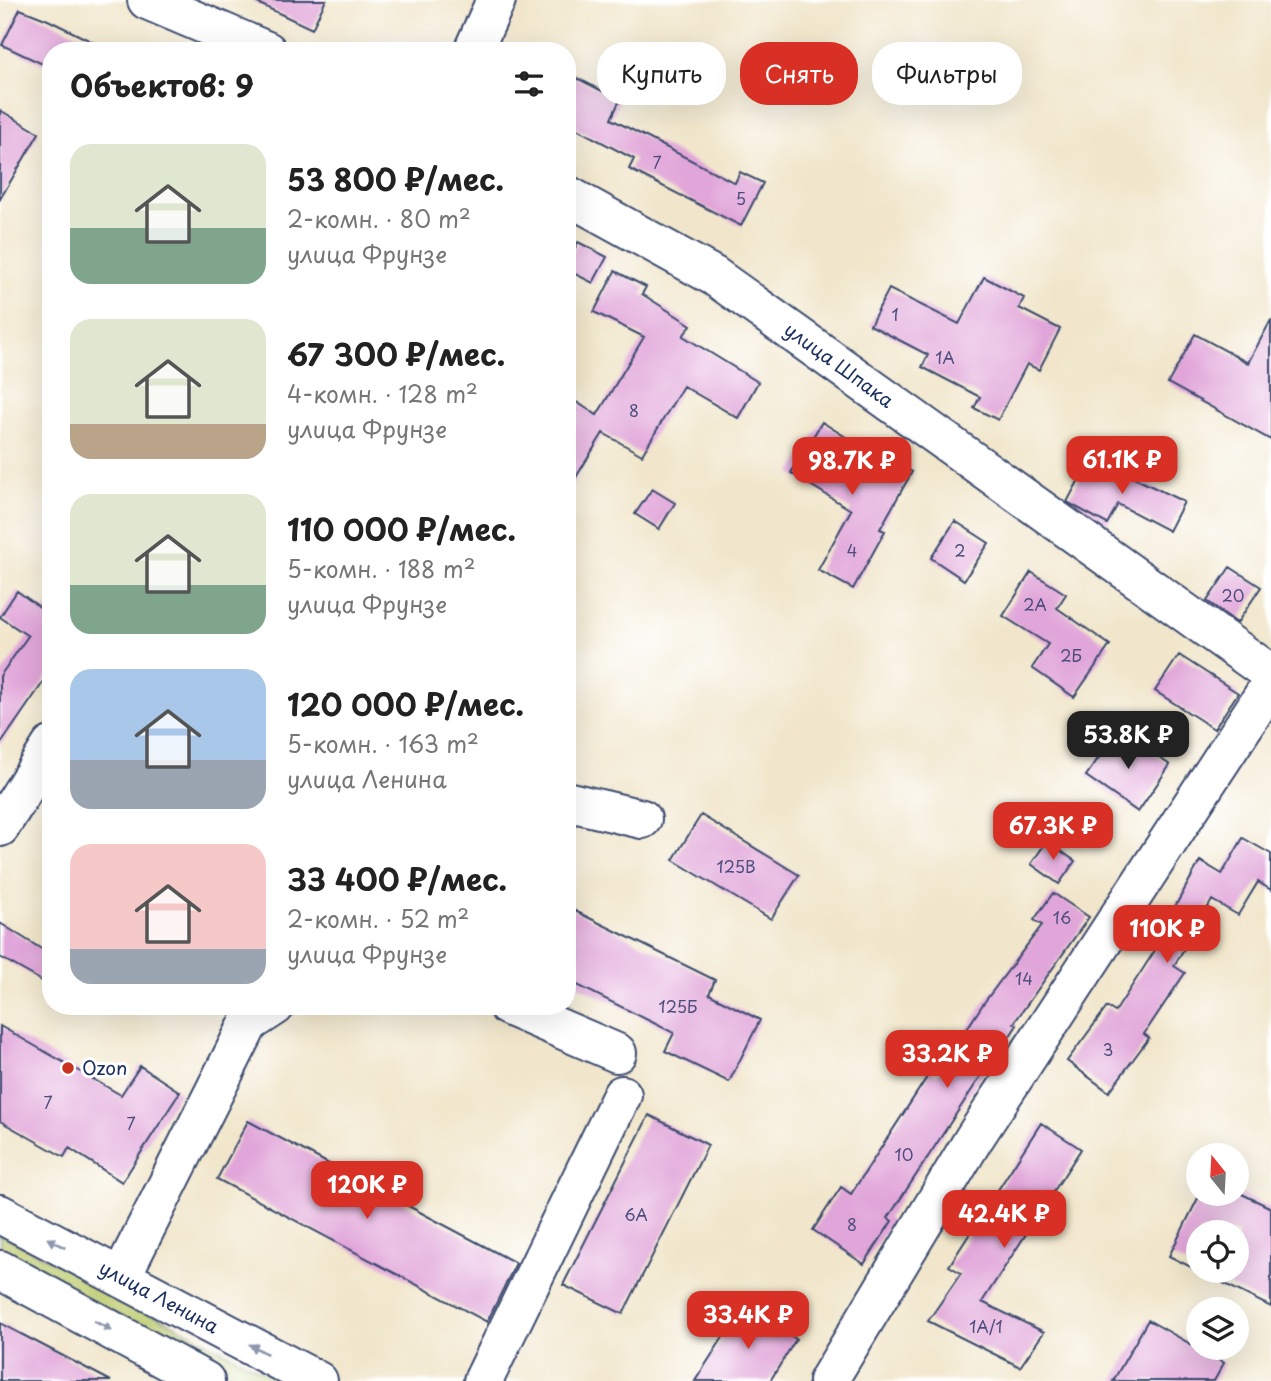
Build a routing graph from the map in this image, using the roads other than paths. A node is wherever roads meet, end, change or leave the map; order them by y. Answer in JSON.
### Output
{"nodes":[{"id":1,"x":148,"y":0,"type":"edge"},
{"id":2,"x":496,"y":0,"type":"edge"},
{"id":3,"x":246,"y":42,"type":"edge"},
{"id":4,"x":477,"y":42,"type":"edge"},
{"id":5,"x":576,"y":200,"type":"edge"},
{"id":6,"x":1271,"y":674,"type":"edge"},
{"id":7,"x":1271,"y":684,"type":"edge"},
{"id":8,"x":42,"y":760,"type":"edge"},
{"id":9,"x":576,"y":803,"type":"edge"},
{"id":10,"x":642,"y":819,"type":"dead end"},
{"id":11,"x":0,"y":827,"type":"edge"},
{"id":12,"x":261,"y":1015,"type":"edge"},
{"id":13,"x":529,"y":1015,"type":"edge"},
{"id":14,"x":617,"y":1053,"type":"dead end"},
{"id":15,"x":622,"y":1095,"type":"dead end"},
{"id":16,"x":0,"y":1214,"type":"edge"},
{"id":17,"x":0,"y":1270,"type":"edge"},
{"id":18,"x":121,"y":1277,"type":"junction"},
{"id":19,"x":205,"y":1381,"type":"edge"},
{"id":20,"x":318,"y":1381,"type":"edge"},
{"id":21,"x":483,"y":1381,"type":"edge"},
{"id":22,"x":828,"y":1381,"type":"edge"}],
"edges":[{"from":1,"to":3,"type":"street"},
{"from":2,"to":4,"type":"street"},
{"from":5,"to":6,"type":"street","name":"улица Шпака"},
{"from":7,"to":22,"type":"street"},
{"from":8,"to":11,"type":"street"},
{"from":9,"to":10,"type":"street"},
{"from":12,"to":18,"type":"street"},
{"from":13,"to":14,"type":"street"},
{"from":15,"to":21,"type":"street"},
{"from":18,"to":16,"type":"street","name":"улица Ленина","one_way":true},
{"from":17,"to":19,"type":"street","one_way":true},
{"from":20,"to":18,"type":"street","name":"улица Ленина","one_way":true}]}
